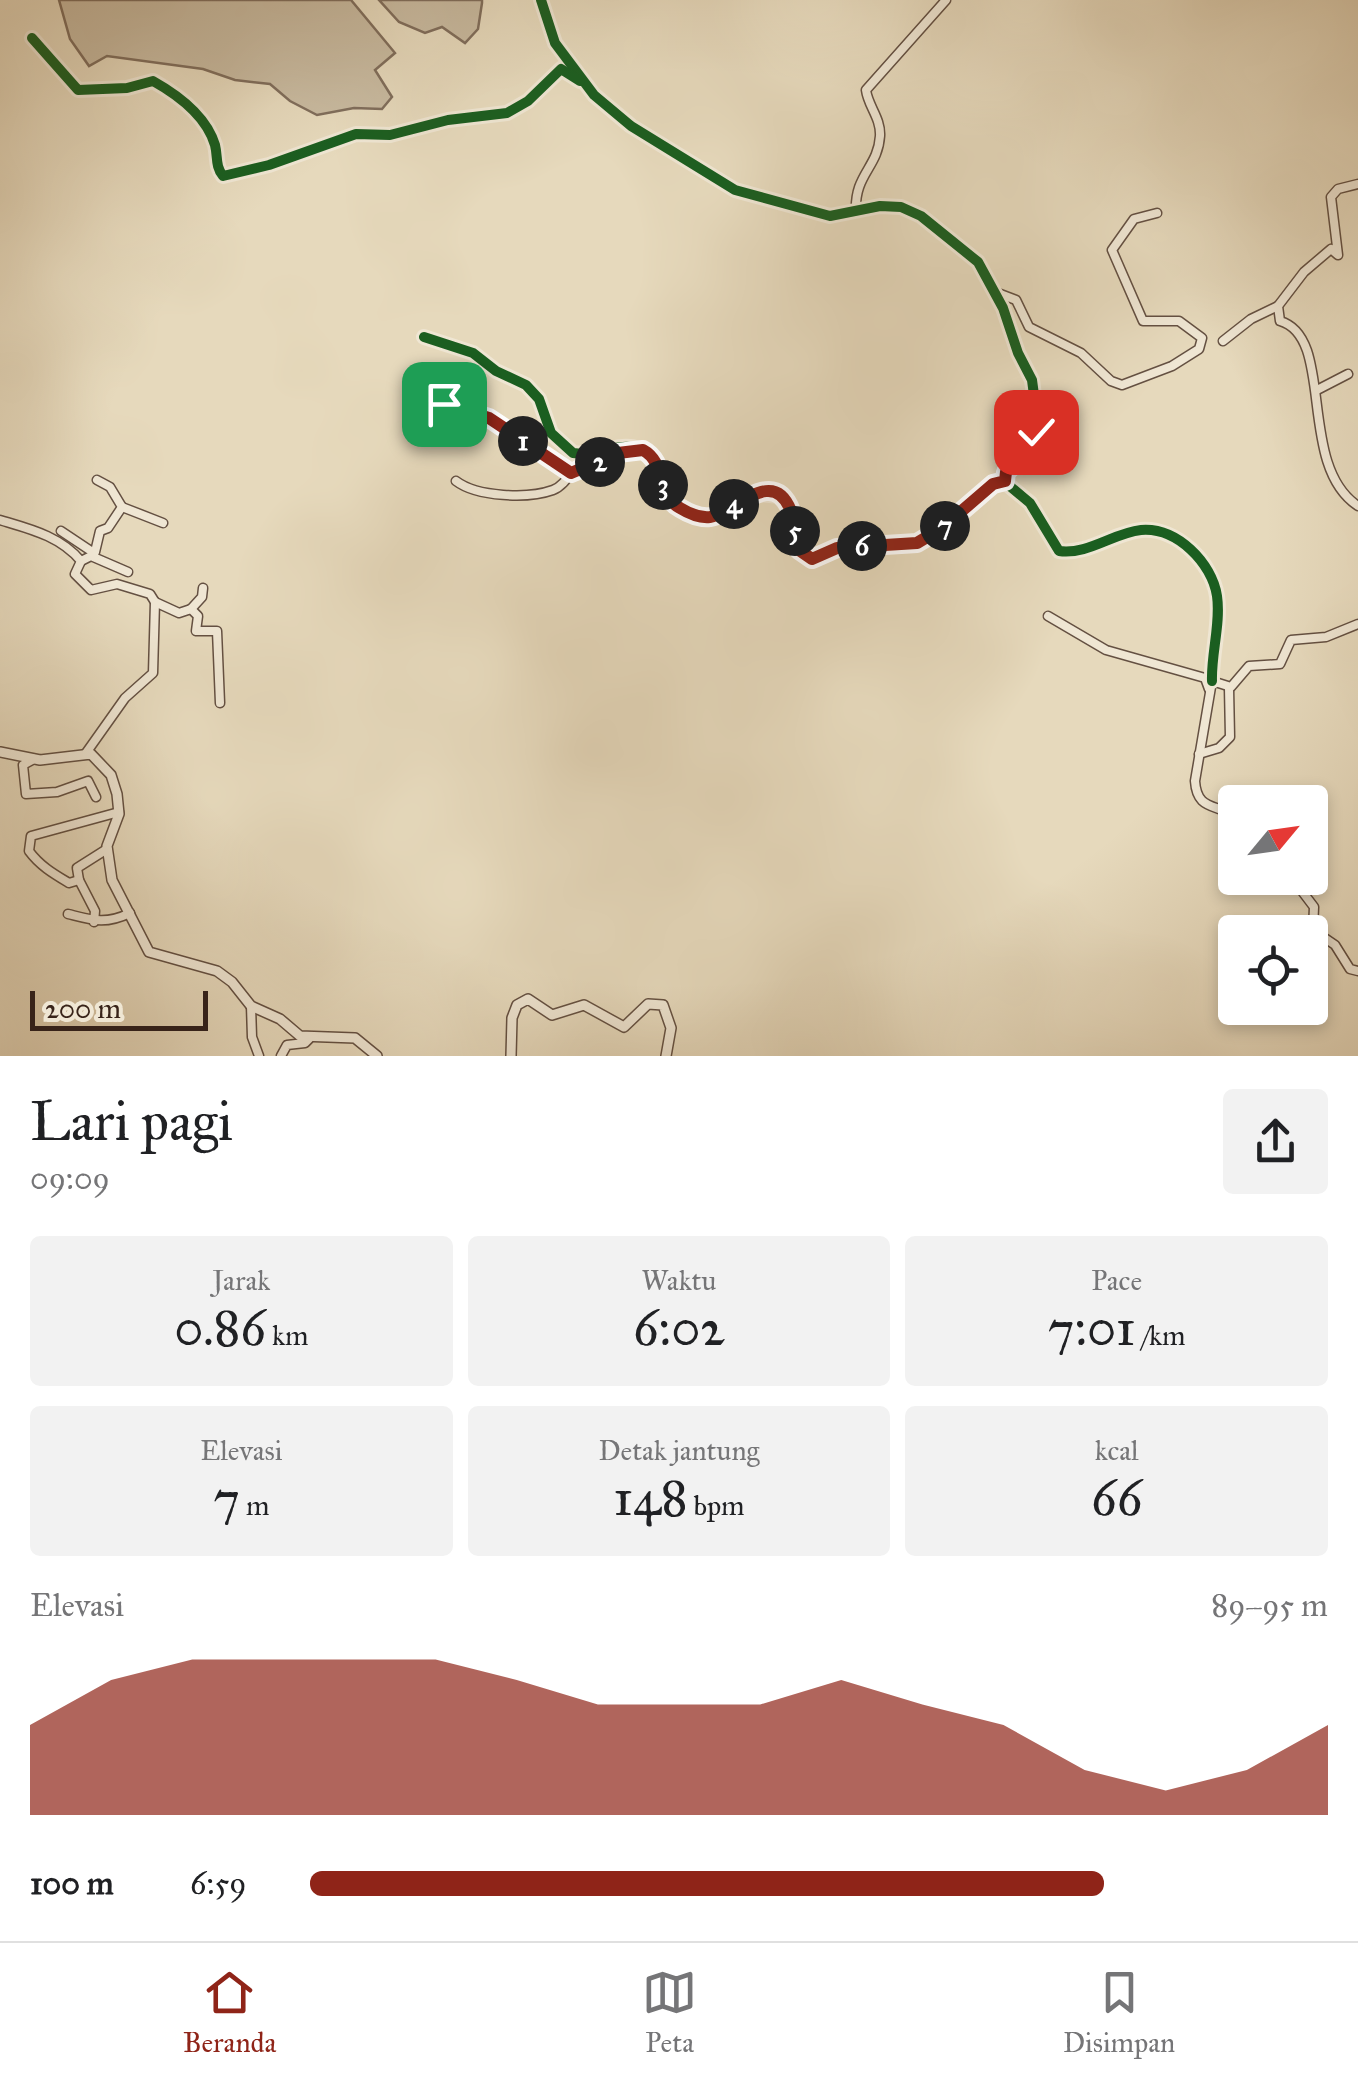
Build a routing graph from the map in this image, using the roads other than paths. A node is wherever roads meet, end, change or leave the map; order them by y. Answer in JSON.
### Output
{"nodes":[{"id":1,"x":541,"y":0,"type":"edge"},
{"id":2,"x":946,"y":0,"type":"edge"},
{"id":3,"x":32,"y":38,"type":"dead end"},
{"id":4,"x":582,"y":82,"type":"junction"},
{"id":5,"x":1358,"y":184,"type":"edge"},
{"id":6,"x":856,"y":212,"type":"junction"},
{"id":7,"x":1157,"y":213,"type":"dead end"},
{"id":8,"x":995,"y":292,"type":"junction"},
{"id":9,"x":1278,"y":306,"type":"junction"},
{"id":10,"x":424,"y":336,"type":"dead end"},
{"id":11,"x":1223,"y":341,"type":"dead end"},
{"id":12,"x":1348,"y":374,"type":"dead end"},
{"id":13,"x":1318,"y":390,"type":"junction"},
{"id":14,"x":414,"y":403,"type":"dead end"},
{"id":15,"x":640,"y":449,"type":"junction"},
{"id":16,"x":571,"y":473,"type":"junction"},
{"id":17,"x":97,"y":480,"type":"dead end"},
{"id":18,"x":456,"y":481,"type":"dead end"},
{"id":19,"x":1005,"y":481,"type":"junction"},
{"id":20,"x":1358,"y":506,"type":"edge"},
{"id":21,"x":122,"y":507,"type":"junction"},
{"id":22,"x":0,"y":520,"type":"edge"},
{"id":23,"x":163,"y":523,"type":"dead end"},
{"id":24,"x":60,"y":531,"type":"dead end"},
{"id":25,"x":93,"y":554,"type":"junction"},
{"id":26,"x":81,"y":561,"type":"junction"},
{"id":27,"x":128,"y":572,"type":"dead end"},
{"id":28,"x":203,"y":588,"type":"dead end"},
{"id":29,"x":155,"y":602,"type":"junction"},
{"id":30,"x":191,"y":609,"type":"junction"},
{"id":31,"x":1048,"y":616,"type":"dead end"},
{"id":32,"x":1358,"y":624,"type":"edge"},
{"id":33,"x":1212,"y":682,"type":"junction"},
{"id":34,"x":1228,"y":688,"type":"junction"},
{"id":35,"x":220,"y":703,"type":"dead end"},
{"id":36,"x":1209,"y":704,"type":"junction"},
{"id":37,"x":0,"y":752,"type":"edge"},
{"id":38,"x":86,"y":753,"type":"junction"},
{"id":39,"x":1200,"y":754,"type":"junction"},
{"id":40,"x":34,"y":758,"type":"junction"},
{"id":41,"x":96,"y":797,"type":"dead end"},
{"id":42,"x":1218,"y":811,"type":"edge"},
{"id":43,"x":120,"y":812,"type":"junction"},
{"id":44,"x":108,"y":849,"type":"junction"},
{"id":45,"x":79,"y":880,"type":"junction"},
{"id":46,"x":1305,"y":895,"type":"edge"},
{"id":47,"x":130,"y":913,"type":"junction"},
{"id":48,"x":68,"y":914,"type":"dead end"},
{"id":49,"x":94,"y":922,"type":"junction"},
{"id":50,"x":1358,"y":971,"type":"edge"},
{"id":51,"x":251,"y":1006,"type":"junction"},
{"id":52,"x":309,"y":1039,"type":"junction"},
{"id":53,"x":371,"y":1054,"type":"edge"},
{"id":54,"x":260,"y":1056,"type":"edge"},
{"id":55,"x":281,"y":1056,"type":"edge"},
{"id":56,"x":510,"y":1056,"type":"edge"},
{"id":57,"x":666,"y":1056,"type":"edge"}],
"edges":[{"from":1,"to":4,"type":"street"},
{"from":2,"to":6,"type":"street"},
{"from":3,"to":4,"type":"street"},
{"from":4,"to":6,"type":"street"},
{"from":5,"to":9,"type":"street"},
{"from":6,"to":8,"type":"street"},
{"from":7,"to":8,"type":"street"},
{"from":8,"to":19,"type":"street"},
{"from":9,"to":11,"type":"street"},
{"from":9,"to":13,"type":"street"},
{"from":10,"to":15,"type":"street"},
{"from":12,"to":13,"type":"street"},
{"from":13,"to":20,"type":"street"},
{"from":14,"to":16,"type":"street"},
{"from":15,"to":16,"type":"street"},
{"from":15,"to":19,"type":"street"},
{"from":16,"to":18,"type":"street"},
{"from":17,"to":21,"type":"street"},
{"from":19,"to":33,"type":"street"},
{"from":21,"to":23,"type":"street"},
{"from":21,"to":25,"type":"street"},
{"from":22,"to":26,"type":"street"},
{"from":24,"to":25,"type":"street"},
{"from":25,"to":26,"type":"street"},
{"from":25,"to":27,"type":"street"},
{"from":26,"to":29,"type":"street"},
{"from":28,"to":30,"type":"street"},
{"from":29,"to":30,"type":"street"},
{"from":29,"to":38,"type":"street"},
{"from":30,"to":35,"type":"street"},
{"from":31,"to":36,"type":"street"},
{"from":32,"to":34,"type":"street"},
{"from":33,"to":34,"type":"street"},
{"from":33,"to":36,"type":"street"},
{"from":34,"to":39,"type":"street"},
{"from":36,"to":39,"type":"street"},
{"from":37,"to":40,"type":"street"},
{"from":38,"to":40,"type":"street"},
{"from":38,"to":43,"type":"street"},
{"from":39,"to":42,"type":"street"},
{"from":40,"to":41,"type":"street"},
{"from":43,"to":44,"type":"street"},
{"from":43,"to":45,"type":"street"},
{"from":44,"to":45,"type":"street"},
{"from":44,"to":47,"type":"street"},
{"from":45,"to":49,"type":"street"},
{"from":46,"to":50,"type":"street"},
{"from":47,"to":49,"type":"street"},
{"from":47,"to":51,"type":"street"},
{"from":48,"to":49,"type":"street"},
{"from":51,"to":52,"type":"street"},
{"from":51,"to":54,"type":"street"},
{"from":52,"to":53,"type":"street"},
{"from":52,"to":55,"type":"street"},
{"from":56,"to":57,"type":"street"}]}
